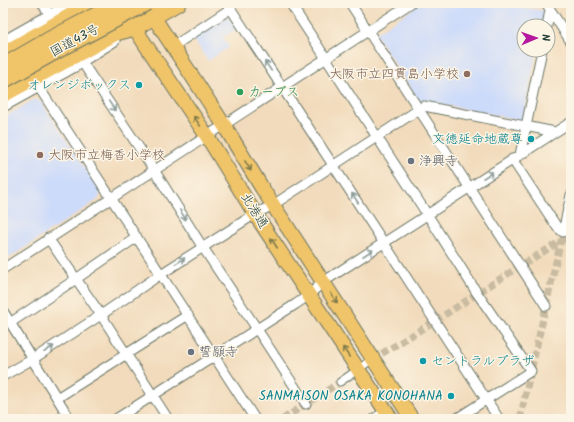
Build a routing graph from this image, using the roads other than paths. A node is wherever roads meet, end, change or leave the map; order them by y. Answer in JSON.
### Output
{"nodes":[{"id":1,"x":42,"y":3,"type":"edge"},
{"id":2,"x":93,"y":3,"type":"edge"},
{"id":3,"x":119,"y":3,"type":"edge"},
{"id":4,"x":146,"y":3,"type":"edge"},
{"id":5,"x":178,"y":3,"type":"edge"},
{"id":6,"x":290,"y":3,"type":"edge"},
{"id":7,"x":350,"y":3,"type":"edge"},
{"id":8,"x":411,"y":3,"type":"edge"},
{"id":9,"x":228,"y":6,"type":"edge"},
{"id":10,"x":548,"y":7,"type":"edge"},
{"id":11,"x":74,"y":8,"type":"edge"},
{"id":12,"x":50,"y":15,"type":"junction"},
{"id":13,"x":154,"y":17,"type":"junction"},
{"id":14,"x":547,"y":18,"type":"edge"},
{"id":15,"x":135,"y":28,"type":"junction"},
{"id":16,"x":368,"y":32,"type":"junction"},
{"id":17,"x":571,"y":42,"type":"edge"},
{"id":18,"x":4,"y":43,"type":"edge"},
{"id":19,"x":172,"y":47,"type":"junction"},
{"id":20,"x":540,"y":58,"type":"edge"},
{"id":21,"x":326,"y":59,"type":"junction"},
{"id":22,"x":82,"y":62,"type":"junction"},
{"id":23,"x":3,"y":66,"type":"edge"},
{"id":24,"x":3,"y":81,"type":"edge"},
{"id":25,"x":38,"y":86,"type":"junction"},
{"id":26,"x":282,"y":88,"type":"junction"},
{"id":27,"x":3,"y":95,"type":"edge"},
{"id":28,"x":3,"y":106,"type":"edge"},
{"id":29,"x":418,"y":110,"type":"junction"},
{"id":30,"x":571,"y":122,"type":"edge"},
{"id":31,"x":224,"y":125,"type":"junction"},
{"id":32,"x":526,"y":126,"type":"junction"},
{"id":33,"x":555,"y":132,"type":"junction"},
{"id":34,"x":207,"y":136,"type":"junction"},
{"id":35,"x":377,"y":137,"type":"junction"},
{"id":36,"x":516,"y":157,"type":"junction"},
{"id":37,"x":334,"y":165,"type":"junction"},
{"id":38,"x":154,"y":170,"type":"junction"},
{"id":39,"x":469,"y":187,"type":"junction"},
{"id":40,"x":571,"y":195,"type":"edge"},
{"id":41,"x":111,"y":198,"type":"junction"},
{"id":42,"x":273,"y":205,"type":"junction"},
{"id":43,"x":255,"y":214,"type":"junction"},
{"id":44,"x":427,"y":214,"type":"junction"},
{"id":45,"x":137,"y":237,"type":"junction"},
{"id":46,"x":48,"y":238,"type":"junction"},
{"id":47,"x":384,"y":243,"type":"junction"},
{"id":48,"x":203,"y":247,"type":"junction"},
{"id":49,"x":3,"y":268,"type":"edge"},
{"id":50,"x":161,"y":274,"type":"junction"},
{"id":51,"x":76,"y":279,"type":"junction"},
{"id":52,"x":323,"y":282,"type":"junction"},
{"id":53,"x":309,"y":295,"type":"junction"},
{"id":54,"x":546,"y":306,"type":"dead end"},
{"id":55,"x":3,"y":311,"type":"edge"},
{"id":56,"x":188,"y":315,"type":"junction"},
{"id":57,"x":101,"y":316,"type":"junction"},
{"id":58,"x":10,"y":323,"type":"junction"},
{"id":59,"x":257,"y":328,"type":"junction"},
{"id":60,"x":126,"y":355,"type":"junction"},
{"id":61,"x":214,"y":356,"type":"junction"},
{"id":62,"x":373,"y":359,"type":"junction"},
{"id":63,"x":33,"y":360,"type":"junction"},
{"id":64,"x":357,"y":370,"type":"junction"},
{"id":65,"x":3,"y":376,"type":"edge"},
{"id":66,"x":340,"y":382,"type":"tunnel mouth"},
{"id":67,"x":152,"y":396,"type":"junction"},
{"id":68,"x":57,"y":398,"type":"junction"},
{"id":69,"x":486,"y":400,"type":"junction"},
{"id":70,"x":306,"y":404,"type":"dead end"},
{"id":71,"x":384,"y":416,"type":"edge"},
{"id":72,"x":70,"y":419,"type":"edge"},
{"id":73,"x":116,"y":419,"type":"edge"},
{"id":74,"x":168,"y":419,"type":"edge"},
{"id":75,"x":255,"y":419,"type":"edge"},
{"id":76,"x":412,"y":419,"type":"edge"},
{"id":77,"x":456,"y":419,"type":"edge"},
{"id":78,"x":499,"y":419,"type":"edge"}],
"edges":[{"from":1,"to":12,"type":"street"},
{"from":2,"to":11,"type":"highway"},
{"from":3,"to":15,"type":"main road","name":"北港通"},
{"from":3,"to":23,"type":"highway","name":"国道43号","bridge":true},
{"from":4,"to":13,"type":"main road","name":"北港通"},
{"from":4,"to":24,"type":"highway","name":"国道43号","bridge":true},
{"from":5,"to":13,"type":"highway"},
{"from":6,"to":21,"type":"street"},
{"from":7,"to":16,"type":"street"},
{"from":8,"to":16,"type":"street"},
{"from":9,"to":19,"type":"street"},
{"from":26,"to":9,"type":"street","one_way":true},
{"from":10,"to":14,"type":"street"},
{"from":10,"to":17,"type":"street"},
{"from":11,"to":12,"type":"street"},
{"from":11,"to":18,"type":"highway"},
{"from":12,"to":18,"type":"street"},
{"from":13,"to":15,"type":"highway"},
{"from":13,"to":19,"type":"main road","name":"北港通"},
{"from":15,"to":22,"type":"street"},
{"from":15,"to":27,"type":"highway"},
{"from":34,"to":15,"type":"main road","name":"北港通","one_way":true},
{"from":16,"to":21,"type":"street"},
{"from":16,"to":29,"type":"street"},
{"from":19,"to":31,"type":"main road","name":"北港通"},
{"from":20,"to":32,"type":"street"},
{"from":21,"to":26,"type":"street"},
{"from":21,"to":35,"type":"street"},
{"from":22,"to":25,"type":"street"},
{"from":22,"to":38,"type":"street","one_way":true},
{"from":25,"to":28,"type":"street"},
{"from":25,"to":41,"type":"street"},
{"from":26,"to":31,"type":"street"},
{"from":26,"to":37,"type":"street"},
{"from":29,"to":32,"type":"street"},
{"from":29,"to":35,"type":"street"},
{"from":29,"to":39,"type":"street"},
{"from":30,"to":33,"type":"street"},
{"from":31,"to":34,"type":"street"},
{"from":31,"to":42,"type":"main road","name":"北港通","one_way":true},
{"from":32,"to":33,"type":"street"},
{"from":32,"to":36,"type":"street"},
{"from":33,"to":36,"type":"street"},
{"from":34,"to":38,"type":"street"},
{"from":34,"to":43,"type":"main road","name":"北港通"},
{"from":35,"to":37,"type":"street"},
{"from":35,"to":44,"type":"street"},
{"from":39,"to":36,"type":"street","one_way":true},
{"from":36,"to":40,"type":"street"},
{"from":37,"to":42,"type":"street"},
{"from":47,"to":37,"type":"street","one_way":true},
{"from":38,"to":41,"type":"street"},
{"from":38,"to":48,"type":"street","one_way":true},
{"from":39,"to":44,"type":"street"},
{"from":39,"to":54,"type":"street"},
{"from":41,"to":45,"type":"street"},
{"from":41,"to":46,"type":"street"},
{"from":42,"to":43,"type":"street"},
{"from":42,"to":52,"type":"main road","name":"北港通"},
{"from":43,"to":48,"type":"street"},
{"from":53,"to":43,"type":"main road","name":"北港通","one_way":true},
{"from":44,"to":47,"type":"street"},
{"from":44,"to":69,"type":"street"},
{"from":45,"to":50,"type":"street"},
{"from":45,"to":51,"type":"street"},
{"from":46,"to":49,"type":"street"},
{"from":46,"to":51,"type":"street"},
{"from":52,"to":47,"type":"street","one_way":true},
{"from":47,"to":69,"type":"street"},
{"from":50,"to":48,"type":"street","one_way":true},
{"from":48,"to":59,"type":"street"},
{"from":50,"to":56,"type":"street"},
{"from":50,"to":57,"type":"street"},
{"from":51,"to":57,"type":"street"},
{"from":51,"to":58,"type":"street"},
{"from":52,"to":53,"type":"street"},
{"from":52,"to":62,"type":"main road","name":"北港通","one_way":true},
{"from":53,"to":59,"type":"street"},
{"from":64,"to":53,"type":"main road","name":"北港通","one_way":true},
{"from":55,"to":58,"type":"street"},
{"from":56,"to":60,"type":"street"},
{"from":56,"to":61,"type":"street"},
{"from":57,"to":60,"type":"street"},
{"from":63,"to":57,"type":"street","one_way":true},
{"from":58,"to":63,"type":"street"},
{"from":59,"to":61,"type":"street"},
{"from":59,"to":70,"type":"street"},
{"from":60,"to":67,"type":"street"},
{"from":60,"to":68,"type":"street"},
{"from":61,"to":67,"type":"street"},
{"from":61,"to":75,"type":"street"},
{"from":62,"to":64,"type":"street"},
{"from":62,"to":76,"type":"main road","name":"北港通"},
{"from":63,"to":65,"type":"street"},
{"from":63,"to":68,"type":"street"},
{"from":64,"to":66,"type":"street"},
{"from":64,"to":71,"type":"main road","name":"北港通"},
{"from":67,"to":73,"type":"street"},
{"from":67,"to":74,"type":"street"},
{"from":68,"to":72,"type":"street"},
{"from":69,"to":77,"type":"street"},
{"from":69,"to":78,"type":"street"}]}
